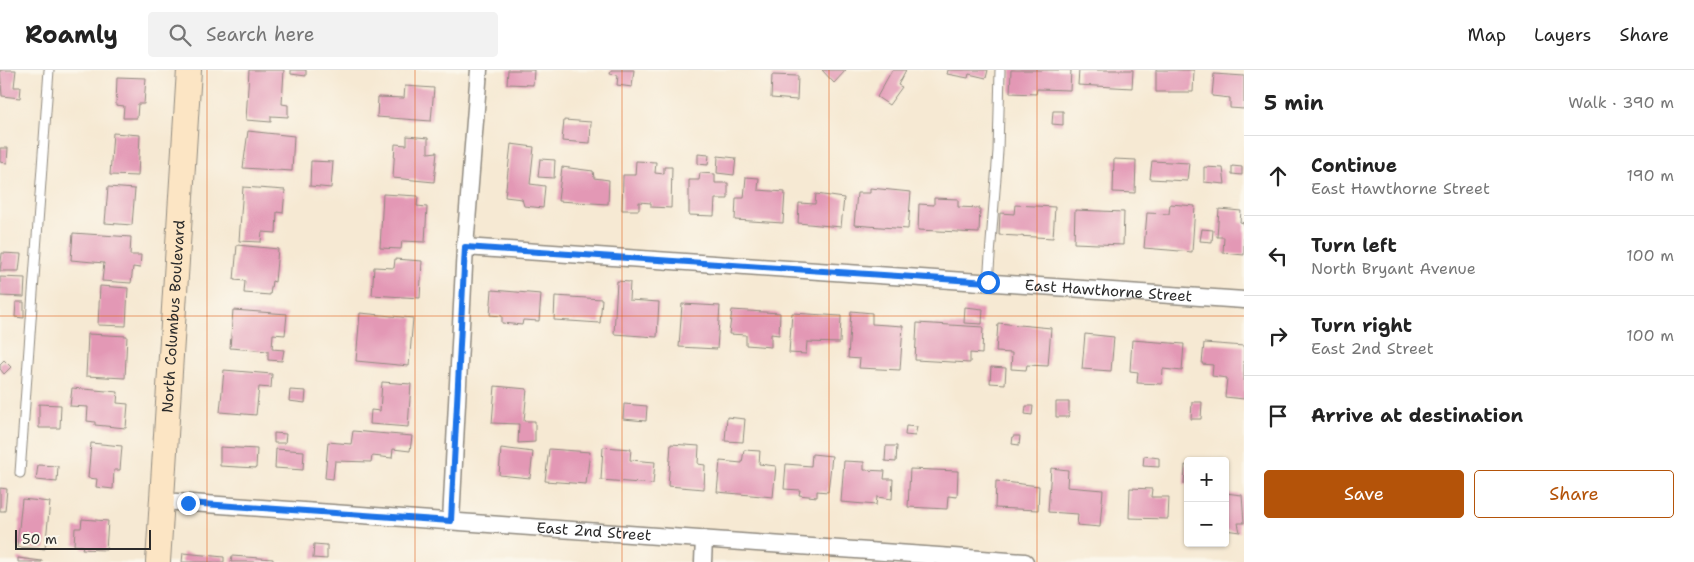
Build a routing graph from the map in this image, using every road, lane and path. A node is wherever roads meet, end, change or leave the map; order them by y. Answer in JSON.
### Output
{"nodes":[{"id":1,"x":49,"y":70,"type":"edge"},
{"id":2,"x":189,"y":70,"type":"edge"},
{"id":3,"x":479,"y":70,"type":"edge"},
{"id":4,"x":1000,"y":70,"type":"edge"},
{"id":5,"x":465,"y":247,"type":"junction"},
{"id":6,"x":988,"y":282,"type":"junction"},
{"id":7,"x":1244,"y":300,"type":"edge"},
{"id":8,"x":20,"y":473,"type":"dead end"},
{"id":9,"x":163,"y":501,"type":"junction"},
{"id":10,"x":451,"y":521,"type":"junction"},
{"id":11,"x":704,"y":539,"type":"junction"},
{"id":12,"x":158,"y":562,"type":"edge"},
{"id":13,"x":703,"y":562,"type":"edge"},
{"id":14,"x":1025,"y":562,"type":"edge"}],
"edges":[{"from":1,"to":8,"type":"lane"},
{"from":2,"to":9,"type":"street","name":"North Columbus Boulevard"},
{"from":3,"to":5,"type":"street"},
{"from":4,"to":6,"type":"lane"},
{"from":5,"to":6,"type":"street","name":"East Hawthorne Street"},
{"from":5,"to":10,"type":"street"},
{"from":6,"to":7,"type":"street","name":"East Hawthorne Street"},
{"from":9,"to":10,"type":"street","name":"East 2nd Street"},
{"from":9,"to":12,"type":"street","name":"North Columbus Boulevard"},
{"from":10,"to":11,"type":"street","name":"East 2nd Street"},
{"from":11,"to":13,"type":"street"},
{"from":11,"to":14,"type":"street","name":"East 2nd Street"}]}
